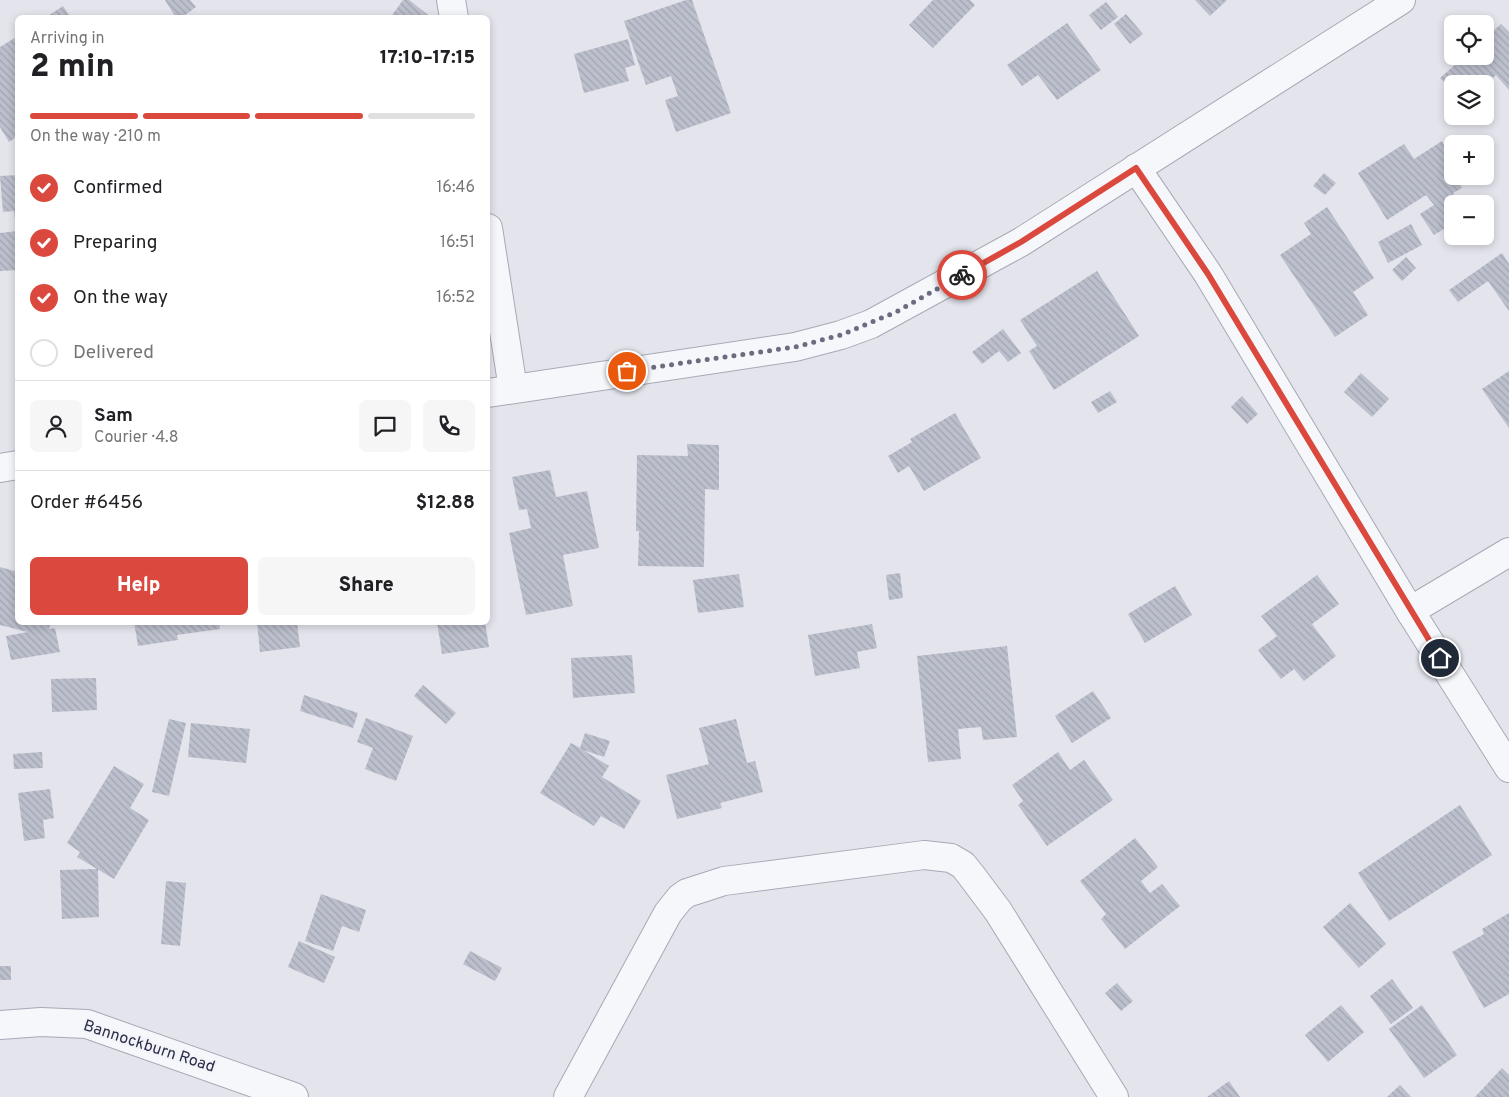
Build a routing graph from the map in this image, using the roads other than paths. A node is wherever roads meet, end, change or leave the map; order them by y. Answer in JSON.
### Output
{"nodes":[{"id":1,"x":451,"y":0,"type":"edge"},
{"id":2,"x":1401,"y":0,"type":"edge"},
{"id":3,"x":454,"y":15,"type":"edge"},
{"id":4,"x":1136,"y":168,"type":"junction"},
{"id":5,"x":490,"y":255,"type":"edge"},
{"id":6,"x":500,"y":391,"type":"edge"},
{"id":7,"x":15,"y":466,"type":"edge"},
{"id":8,"x":0,"y":468,"type":"edge"},
{"id":9,"x":1509,"y":552,"type":"edge"},
{"id":10,"x":1410,"y":611,"type":"junction"},
{"id":11,"x":1509,"y":768,"type":"edge"},
{"id":12,"x":0,"y":1026,"type":"edge"},
{"id":13,"x":294,"y":1097,"type":"edge"},
{"id":14,"x":568,"y":1097,"type":"edge"},
{"id":15,"x":1114,"y":1097,"type":"edge"}],
"edges":[{"from":1,"to":3,"type":"street"},
{"from":2,"to":4,"type":"street"},
{"from":4,"to":6,"type":"street"},
{"from":4,"to":10,"type":"street"},
{"from":5,"to":6,"type":"street"},
{"from":7,"to":8,"type":"street"},
{"from":9,"to":10,"type":"street"},
{"from":10,"to":11,"type":"street"},
{"from":12,"to":13,"type":"street","name":"Bannockburn Road"},
{"from":14,"to":15,"type":"street"}]}
